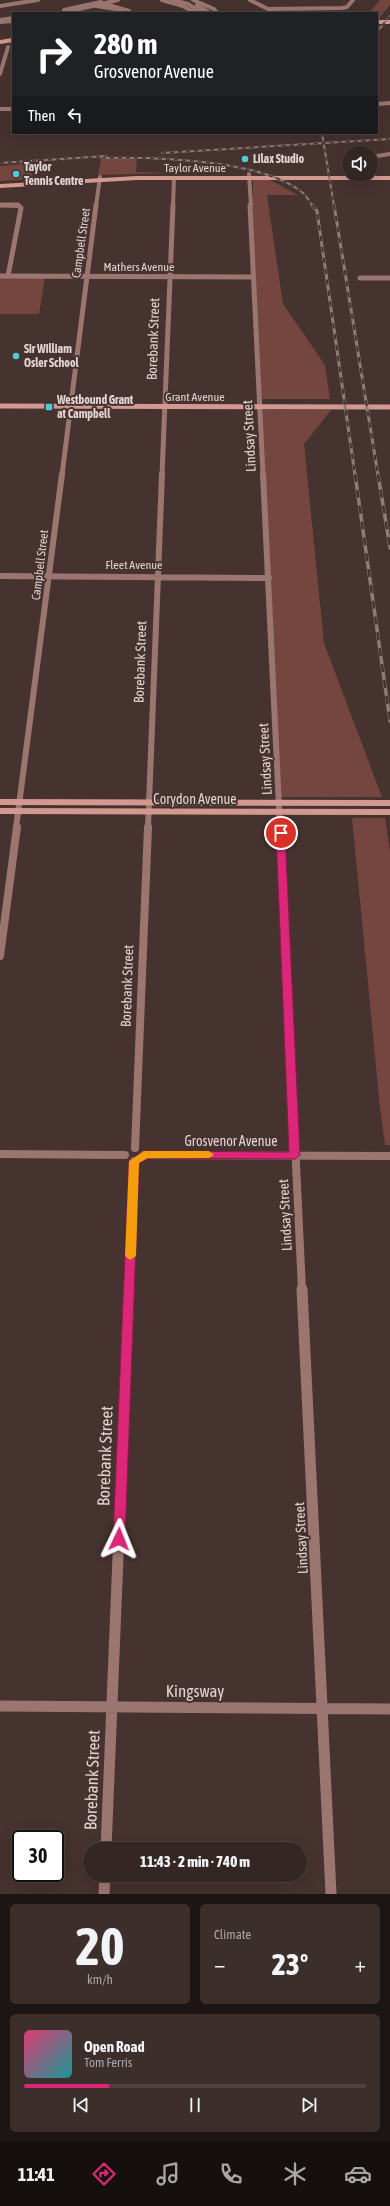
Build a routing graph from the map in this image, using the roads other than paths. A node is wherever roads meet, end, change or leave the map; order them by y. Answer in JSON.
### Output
{"nodes":[{"id":1,"x":38,"y":0,"type":"edge"},
{"id":2,"x":118,"y":0,"type":"edge"},
{"id":3,"x":162,"y":0,"type":"edge"},
{"id":4,"x":173,"y":0,"type":"edge"},
{"id":5,"x":184,"y":0,"type":"edge"},
{"id":6,"x":194,"y":0,"type":"edge"},
{"id":7,"x":250,"y":0,"type":"edge"},
{"id":8,"x":353,"y":0,"type":"edge"},
{"id":9,"x":106,"y":2,"type":"edge"},
{"id":10,"x":0,"y":6,"type":"edge"},
{"id":11,"x":96,"y":6,"type":"junction"},
{"id":12,"x":64,"y":12,"type":"edge"},
{"id":13,"x":75,"y":12,"type":"edge"},
{"id":14,"x":193,"y":12,"type":"edge"},
{"id":15,"x":200,"y":12,"type":"edge"},
{"id":16,"x":209,"y":12,"type":"edge"},
{"id":17,"x":216,"y":12,"type":"edge"},
{"id":18,"x":390,"y":20,"type":"edge"},
{"id":19,"x":12,"y":21,"type":"edge"},
{"id":20,"x":378,"y":21,"type":"edge"},
{"id":21,"x":0,"y":22,"type":"edge"},
{"id":22,"x":12,"y":36,"type":"edge"},
{"id":23,"x":0,"y":38,"type":"edge"},
{"id":24,"x":12,"y":40,"type":"edge"},
{"id":25,"x":0,"y":42,"type":"edge"},
{"id":26,"x":8,"y":47,"type":"dead end"},
{"id":27,"x":3,"y":61,"type":"junction"},
{"id":28,"x":8,"y":61,"type":"dead end"},
{"id":29,"x":0,"y":74,"type":"edge"},
{"id":30,"x":390,"y":103,"type":"edge"},
{"id":31,"x":378,"y":104,"type":"edge"},
{"id":32,"x":0,"y":109,"type":"edge"},
{"id":33,"x":12,"y":109,"type":"edge"},
{"id":34,"x":390,"y":154,"type":"edge"},
{"id":35,"x":378,"y":156,"type":"edge"},
{"id":36,"x":342,"y":175,"type":"edge"},
{"id":37,"x":390,"y":175,"type":"edge"},
{"id":38,"x":249,"y":176,"type":"junction"},
{"id":39,"x":342,"y":176,"type":"edge"},
{"id":40,"x":378,"y":176,"type":"edge"},
{"id":41,"x":378,"y":177,"type":"edge"},
{"id":42,"x":100,"y":178,"type":"junction"},
{"id":43,"x":174,"y":178,"type":"junction"},
{"id":44,"x":390,"y":178,"type":"edge"},
{"id":45,"x":0,"y":183,"type":"edge"},
{"id":46,"x":0,"y":186,"type":"edge"},
{"id":47,"x":0,"y":205,"type":"edge"},
{"id":48,"x":0,"y":276,"type":"edge"},
{"id":49,"x":8,"y":276,"type":"junction"},
{"id":50,"x":87,"y":277,"type":"junction"},
{"id":51,"x":170,"y":277,"type":"junction"},
{"id":52,"x":254,"y":277,"type":"junction"},
{"id":53,"x":360,"y":278,"type":"dead end"},
{"id":54,"x":390,"y":278,"type":"edge"},
{"id":55,"x":0,"y":401,"type":"edge"},
{"id":56,"x":390,"y":402,"type":"edge"},
{"id":57,"x":71,"y":404,"type":"junction"},
{"id":58,"x":165,"y":404,"type":"junction"},
{"id":59,"x":260,"y":404,"type":"junction"},
{"id":60,"x":0,"y":406,"type":"edge"},
{"id":61,"x":390,"y":407,"type":"edge"},
{"id":62,"x":0,"y":576,"type":"edge"},
{"id":63,"x":49,"y":576,"type":"junction"},
{"id":64,"x":158,"y":576,"type":"junction"},
{"id":65,"x":269,"y":578,"type":"junction"},
{"id":66,"x":0,"y":802,"type":"edge"},
{"id":67,"x":19,"y":802,"type":"junction"},
{"id":68,"x":149,"y":802,"type":"junction"},
{"id":69,"x":280,"y":802,"type":"junction"},
{"id":70,"x":390,"y":803,"type":"edge"},
{"id":71,"x":0,"y":811,"type":"edge"},
{"id":72,"x":18,"y":811,"type":"junction"},
{"id":73,"x":149,"y":812,"type":"junction"},
{"id":74,"x":280,"y":812,"type":"junction"},
{"id":75,"x":390,"y":812,"type":"edge"},
{"id":76,"x":0,"y":956,"type":"edge"},
{"id":77,"x":135,"y":1148,"type":"junction"},
{"id":78,"x":0,"y":1154,"type":"edge"},
{"id":79,"x":125,"y":1154,"type":"junction"},
{"id":80,"x":144,"y":1155,"type":"junction"},
{"id":81,"x":295,"y":1155,"type":"junction"},
{"id":82,"x":390,"y":1156,"type":"edge"},
{"id":83,"x":134,"y":1161,"type":"junction"},
{"id":84,"x":0,"y":1706,"type":"edge"},
{"id":85,"x":112,"y":1708,"type":"junction"},
{"id":86,"x":322,"y":1709,"type":"junction"},
{"id":87,"x":390,"y":1709,"type":"edge"},
{"id":88,"x":106,"y":1842,"type":"edge"},
{"id":89,"x":105,"y":1882,"type":"edge"},
{"id":90,"x":104,"y":1894,"type":"edge"},
{"id":91,"x":331,"y":1894,"type":"edge"}],
"edges":[{"from":1,"to":10,"type":"street"},
{"from":2,"to":9,"type":"street"},
{"from":3,"to":14,"type":"street"},
{"from":4,"to":15,"type":"street"},
{"from":5,"to":16,"type":"street"},
{"from":6,"to":17,"type":"street"},
{"from":7,"to":8,"type":"street"},
{"from":9,"to":11,"type":"street"},
{"from":9,"to":11,"type":"street"},
{"from":9,"to":12,"type":"street"},
{"from":11,"to":13,"type":"street"},
{"from":18,"to":20,"type":"main road"},
{"from":19,"to":21,"type":"street"},
{"from":22,"to":23,"type":"main road"},
{"from":24,"to":25,"type":"main road"},
{"from":26,"to":27,"type":"street"},
{"from":27,"to":28,"type":"street"},
{"from":27,"to":29,"type":"street"},
{"from":30,"to":31,"type":"street"},
{"from":32,"to":33,"type":"street"},
{"from":34,"to":35,"type":"street"},
{"from":36,"to":38,"type":"main road","name":"Taylor Avenue"},
{"from":37,"to":40,"type":"main road","name":"Taylor Avenue"},
{"from":38,"to":39,"type":"main road","name":"Taylor Avenue"},
{"from":38,"to":42,"type":"main road","name":"Taylor Avenue"},
{"from":38,"to":43,"type":"main road","name":"Taylor Avenue"},
{"from":38,"to":52,"type":"street","name":"Lindsay Street"},
{"from":41,"to":44,"type":"main road","name":"Taylor Avenue"},
{"from":42,"to":43,"type":"main road","name":"Taylor Avenue"},
{"from":42,"to":45,"type":"main road","name":"Taylor Avenue"},
{"from":42,"to":46,"type":"main road","name":"Taylor Avenue"},
{"from":42,"to":50,"type":"street","name":"Campbell Street"},
{"from":43,"to":51,"type":"street","name":"Borebank Street"},
{"from":47,"to":49,"type":"street"},
{"from":48,"to":49,"type":"street","name":"Mathers Avenue"},
{"from":49,"to":50,"type":"street","name":"Mathers Avenue"},
{"from":50,"to":51,"type":"street","name":"Mathers Avenue"},
{"from":50,"to":57,"type":"street","name":"Campbell Street"},
{"from":51,"to":52,"type":"street","name":"Mathers Avenue"},
{"from":51,"to":58,"type":"street","name":"Borebank Street"},
{"from":52,"to":59,"type":"street","name":"Lindsay Street"},
{"from":53,"to":54,"type":"street"},
{"from":55,"to":57,"type":"main road","name":"Grant Avenue"},
{"from":56,"to":59,"type":"main road","name":"Grant Avenue"},
{"from":57,"to":58,"type":"main road","name":"Grant Avenue"},
{"from":57,"to":60,"type":"main road","name":"Grant Avenue"},
{"from":57,"to":63,"type":"street","name":"Campbell Street"},
{"from":58,"to":59,"type":"main road","name":"Grant Avenue"},
{"from":58,"to":64,"type":"street","name":"Borebank Street"},
{"from":59,"to":61,"type":"main road","name":"Grant Avenue"},
{"from":59,"to":65,"type":"street","name":"Lindsay Street"},
{"from":62,"to":63,"type":"street","name":"Fleet Avenue"},
{"from":63,"to":64,"type":"street","name":"Fleet Avenue"},
{"from":63,"to":67,"type":"street","name":"Campbell Street"},
{"from":64,"to":65,"type":"street","name":"Fleet Avenue"},
{"from":64,"to":68,"type":"street","name":"Borebank Street"},
{"from":65,"to":69,"type":"street","name":"Lindsay Street"},
{"from":66,"to":67,"type":"main road","name":"Corydon Avenue"},
{"from":67,"to":68,"type":"main road","name":"Corydon Avenue"},
{"from":67,"to":72,"type":"street","name":"Campbell Street"},
{"from":68,"to":69,"type":"main road","name":"Corydon Avenue"},
{"from":68,"to":73,"type":"street","name":"Borebank Street"},
{"from":69,"to":70,"type":"main road","name":"Corydon Avenue"},
{"from":69,"to":74,"type":"street","name":"Lindsay Street"},
{"from":71,"to":72,"type":"main road","name":"Corydon Avenue"},
{"from":72,"to":73,"type":"main road","name":"Corydon Avenue"},
{"from":72,"to":76,"type":"street","name":"Campbell Street"},
{"from":73,"to":74,"type":"main road","name":"Corydon Avenue"},
{"from":73,"to":77,"type":"street","name":"Borebank Street"},
{"from":74,"to":75,"type":"main road","name":"Corydon Avenue"},
{"from":74,"to":81,"type":"street","name":"Lindsay Street"},
{"from":77,"to":79,"type":"street"},
{"from":77,"to":80,"type":"street"},
{"from":78,"to":79,"type":"street"},
{"from":79,"to":83,"type":"street"},
{"from":80,"to":81,"type":"street","name":"Grosvenor Avenue"},
{"from":80,"to":83,"type":"street"},
{"from":81,"to":82,"type":"street","name":"Grosvenor Avenue"},
{"from":81,"to":86,"type":"street","name":"Lindsay Street"},
{"from":83,"to":85,"type":"street","name":"Borebank Street"},
{"from":84,"to":85,"type":"street","name":"Kingsway"},
{"from":85,"to":86,"type":"street","name":"Kingsway"},
{"from":85,"to":88,"type":"street","name":"Borebank Street"},
{"from":86,"to":87,"type":"street","name":"Kingsway"},
{"from":86,"to":91,"type":"street","name":"Lindsay Street"},
{"from":89,"to":90,"type":"street"}]}
